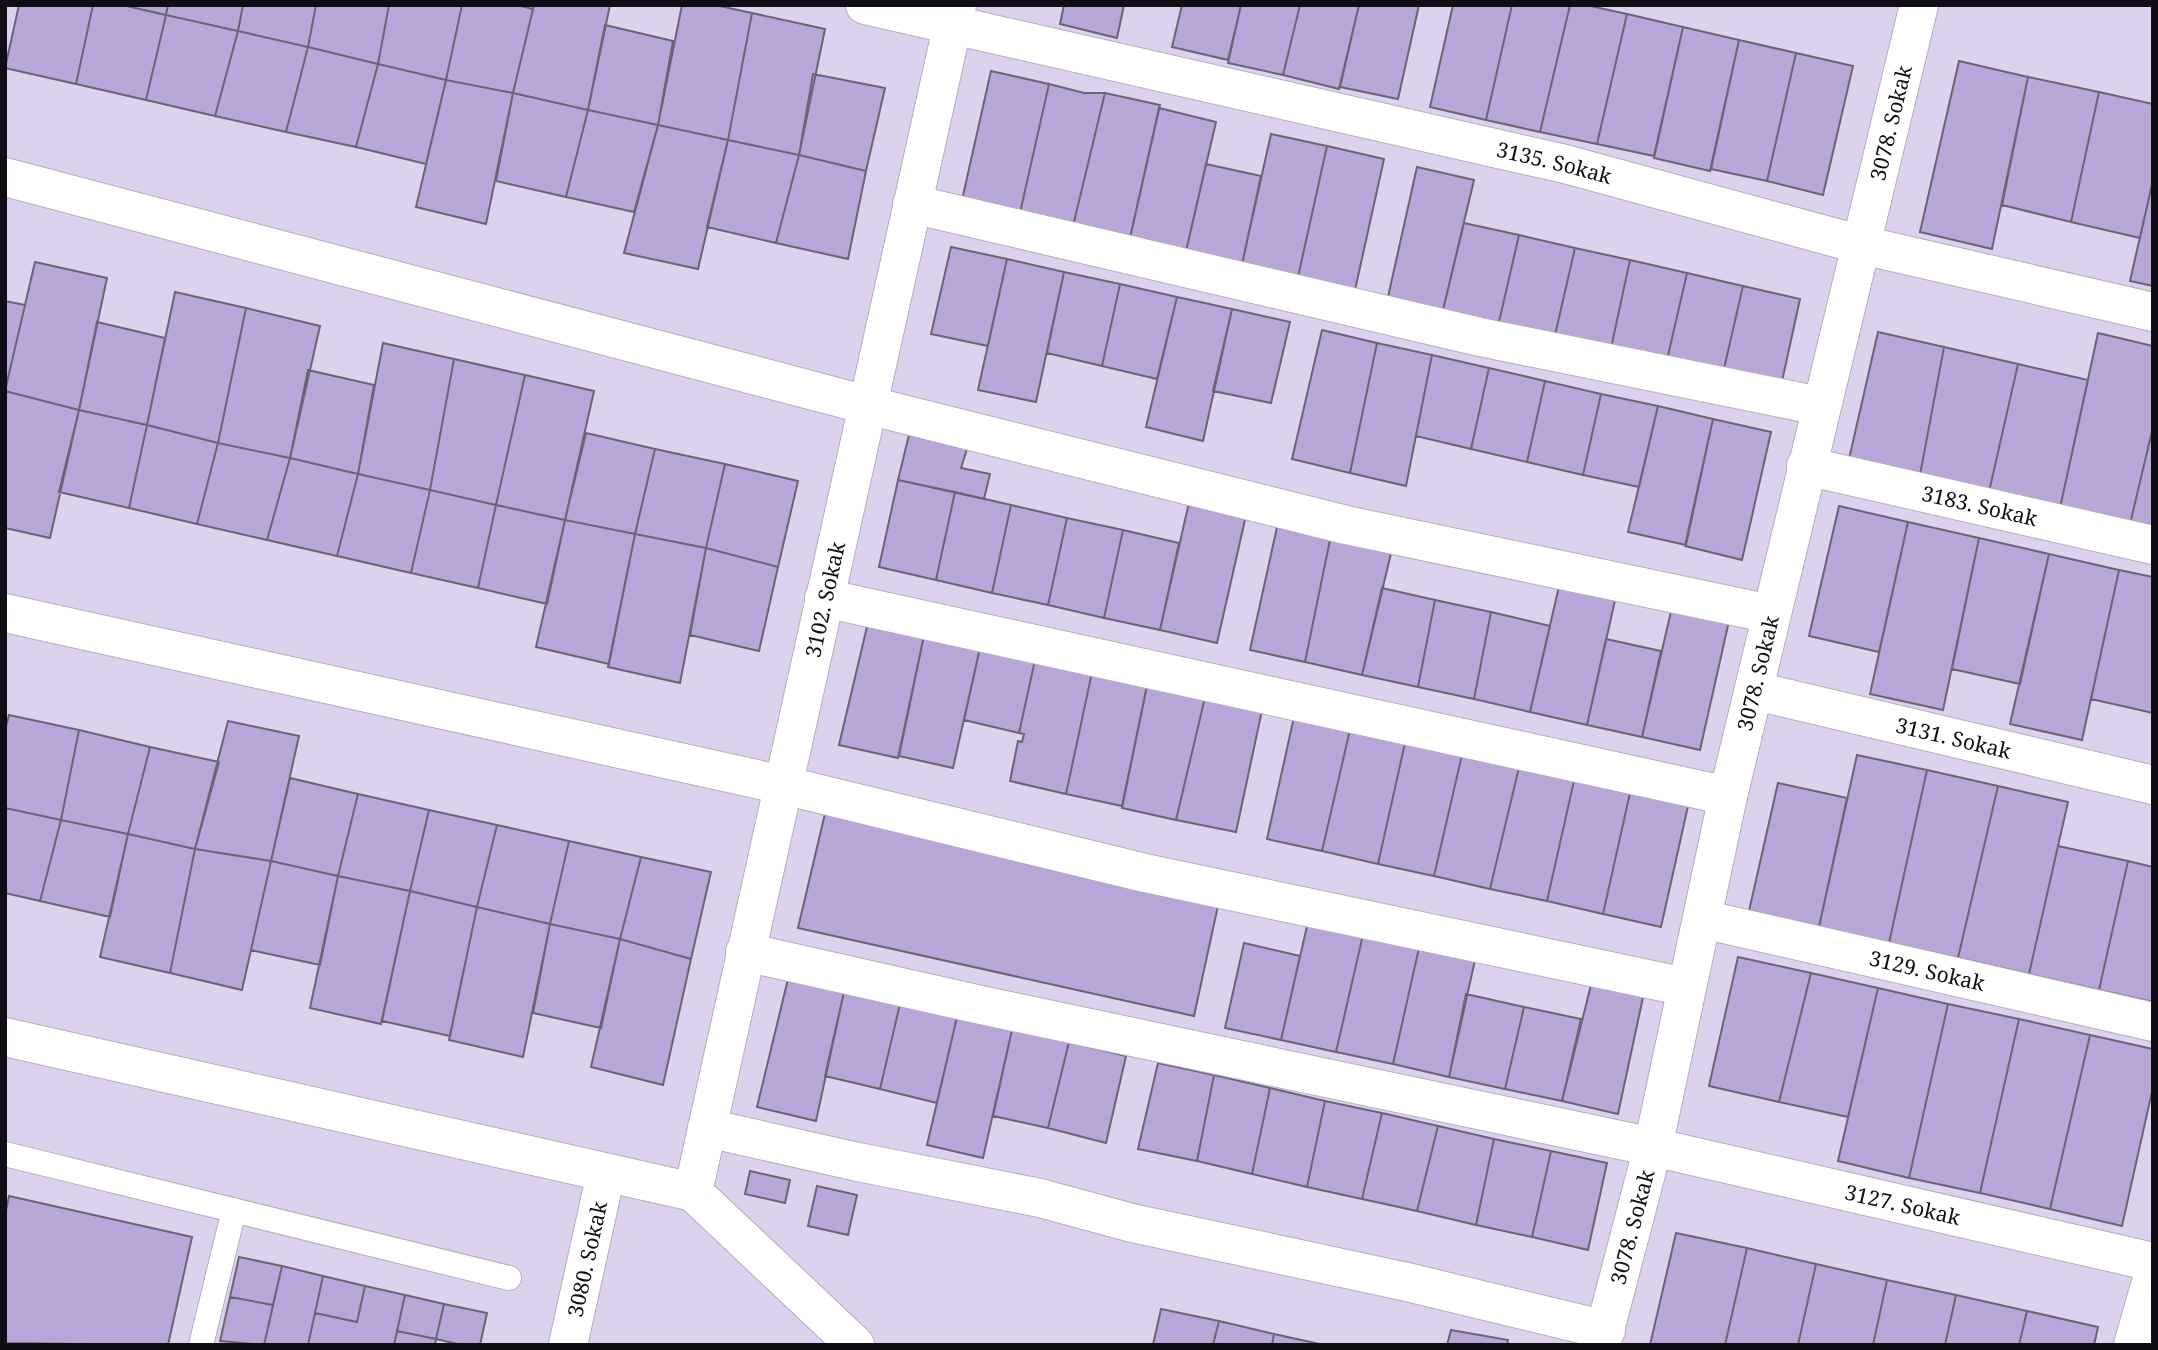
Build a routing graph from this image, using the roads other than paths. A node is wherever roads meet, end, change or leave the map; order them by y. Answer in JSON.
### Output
{"nodes":[{"id":1,"x":865,"y":5,"type":"edge"},
{"id":2,"x":1919,"y":5,"type":"edge"},
{"id":3,"x":954,"y":16,"type":"edge"},
{"id":4,"x":5,"y":177,"type":"edge"},
{"id":5,"x":912,"y":204,"type":"junction"},
{"id":6,"x":1862,"y":245,"type":"junction"},
{"id":7,"x":2153,"y":312,"type":"edge"},
{"id":8,"x":867,"y":405,"type":"junction"},
{"id":9,"x":1820,"y":407,"type":"junction"},
{"id":10,"x":1806,"y":466,"type":"junction"},
{"id":11,"x":2153,"y":545,"type":"edge"},
{"id":12,"x":824,"y":598,"type":"junction"},
{"id":13,"x":5,"y":613,"type":"edge"},
{"id":14,"x":1770,"y":614,"type":"junction"},
{"id":15,"x":1755,"y":691,"type":"junction"},
{"id":16,"x":783,"y":785,"type":"junction"},
{"id":17,"x":2153,"y":785,"type":"edge"},
{"id":18,"x":1728,"y":796,"type":"junction"},
{"id":19,"x":1702,"y":919,"type":"junction"},
{"id":20,"x":745,"y":952,"type":"junction"},
{"id":21,"x":1686,"y":987,"type":"junction"},
{"id":22,"x":2153,"y":1023,"type":"edge"},
{"id":23,"x":5,"y":1037,"type":"edge"},
{"id":24,"x":707,"y":1128,"type":"junction"},
{"id":25,"x":1653,"y":1147,"type":"junction"},
{"id":26,"x":5,"y":1154,"type":"edge"},
{"id":27,"x":606,"y":1173,"type":"junction"},
{"id":28,"x":693,"y":1192,"type":"junction"},
{"id":29,"x":234,"y":1210,"type":"junction"},
{"id":30,"x":2153,"y":1262,"type":"edge"},
{"id":31,"x":2153,"y":1275,"type":"edge"},
{"id":32,"x":509,"y":1278,"type":"dead end"},
{"id":33,"x":1604,"y":1337,"type":"edge"},
{"id":34,"x":201,"y":1345,"type":"edge"},
{"id":35,"x":568,"y":1345,"type":"edge"},
{"id":36,"x":855,"y":1345,"type":"edge"},
{"id":37,"x":2133,"y":1345,"type":"edge"}],
"edges":[{"from":1,"to":3,"type":"street","name":"3135. Sokak"},
{"from":2,"to":6,"type":"street","name":"3078. Sokak"},
{"from":3,"to":5,"type":"street","name":"3102. Sokak"},
{"from":3,"to":6,"type":"street","name":"3135. Sokak"},
{"from":4,"to":8,"type":"street"},
{"from":5,"to":8,"type":"street","name":"3102. Sokak"},
{"from":5,"to":9,"type":"street"},
{"from":6,"to":7,"type":"street","name":"3135. Sokak"},
{"from":6,"to":9,"type":"street","name":"3078. Sokak"},
{"from":8,"to":12,"type":"street","name":"3102. Sokak"},
{"from":8,"to":14,"type":"street"},
{"from":9,"to":10,"type":"street","name":"3078. Sokak"},
{"from":10,"to":11,"type":"street","name":"3183. Sokak"},
{"from":10,"to":14,"type":"street","name":"3078. Sokak"},
{"from":12,"to":16,"type":"street","name":"3102. Sokak"},
{"from":12,"to":18,"type":"street"},
{"from":13,"to":16,"type":"street"},
{"from":14,"to":15,"type":"street","name":"3078. Sokak"},
{"from":15,"to":17,"type":"street","name":"3131. Sokak"},
{"from":15,"to":18,"type":"street","name":"3078. Sokak"},
{"from":16,"to":20,"type":"street","name":"3102. Sokak"},
{"from":16,"to":21,"type":"street"},
{"from":18,"to":19,"type":"street","name":"3078. Sokak"},
{"from":19,"to":21,"type":"street","name":"3078. Sokak"},
{"from":19,"to":22,"type":"street","name":"3129. Sokak"},
{"from":20,"to":24,"type":"street","name":"3102. Sokak"},
{"from":20,"to":25,"type":"street","name":"3127. Sokak"},
{"from":21,"to":25,"type":"street","name":"3078. Sokak"},
{"from":23,"to":27,"type":"street"},
{"from":24,"to":28,"type":"street","name":"3102. Sokak"},
{"from":24,"to":33,"type":"street"},
{"from":25,"to":30,"type":"street","name":"3127. Sokak"},
{"from":25,"to":33,"type":"street","name":"3078. Sokak"},
{"from":26,"to":29,"type":"lane"},
{"from":27,"to":28,"type":"street"},
{"from":27,"to":35,"type":"street","name":"3080. Sokak"},
{"from":28,"to":36,"type":"street"},
{"from":29,"to":32,"type":"lane"},
{"from":29,"to":34,"type":"lane"},
{"from":31,"to":37,"type":"street"}]}
